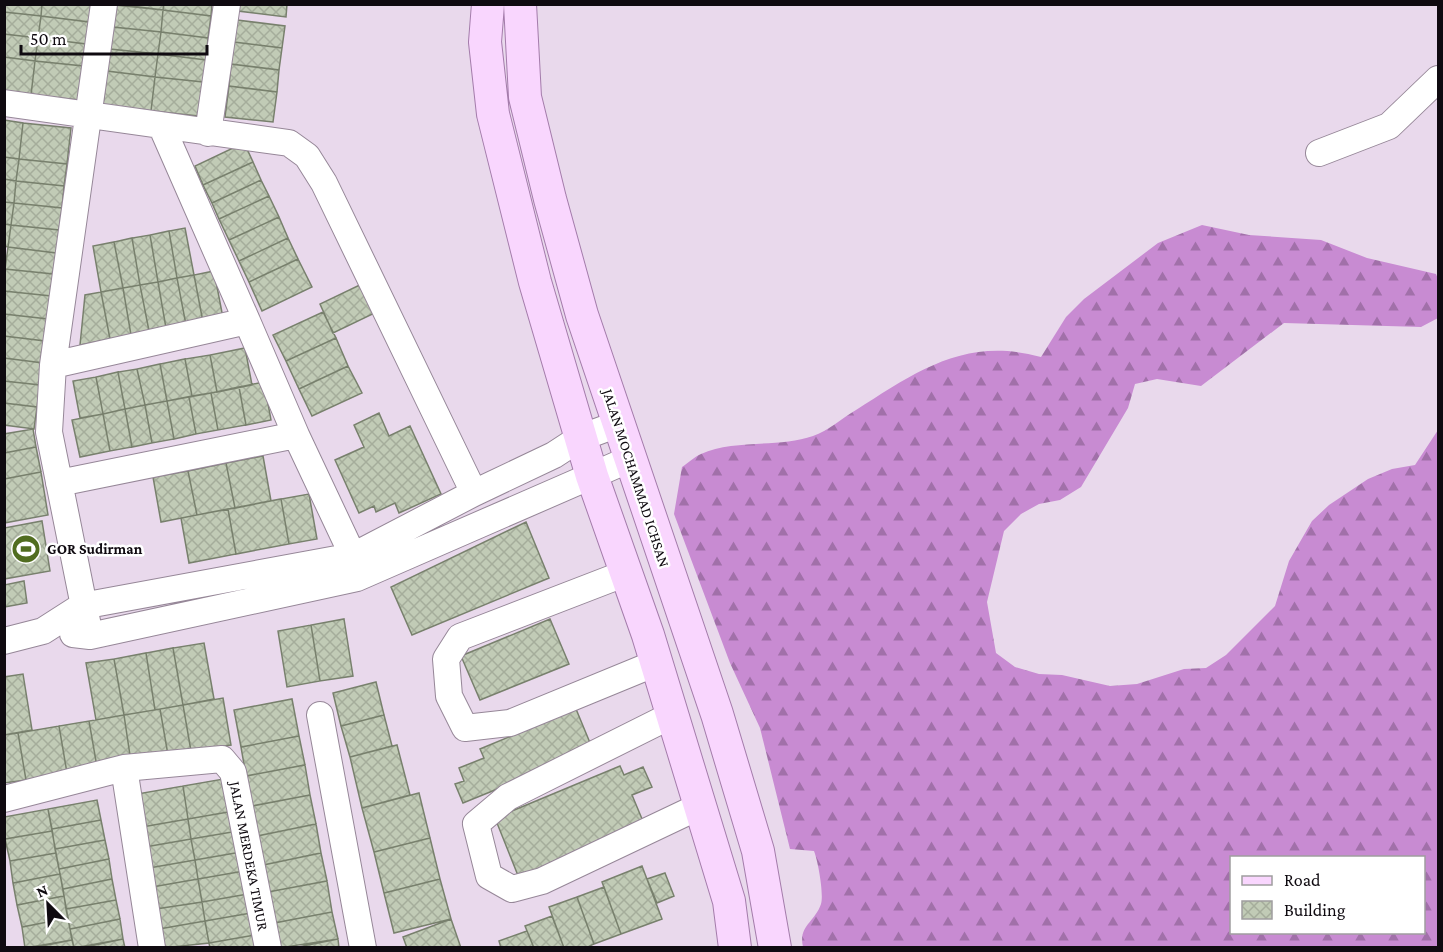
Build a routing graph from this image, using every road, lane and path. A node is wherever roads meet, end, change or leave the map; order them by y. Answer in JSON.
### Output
{"nodes":[{"id":1,"x":105,"y":4,"type":"edge"},
{"id":2,"x":227,"y":4,"type":"edge"},
{"id":3,"x":489,"y":4,"type":"edge"},
{"id":4,"x":520,"y":4,"type":"edge"},
{"id":5,"x":1433,"y":92,"type":"edge"},
{"id":6,"x":4,"y":103,"type":"edge"},
{"id":7,"x":89,"y":116,"type":"junction"},
{"id":8,"x":161,"y":125,"type":"junction"},
{"id":9,"x":208,"y":133,"type":"junction"},
{"id":10,"x":1318,"y":153,"type":"dead end"},
{"id":11,"x":247,"y":321,"type":"junction"},
{"id":12,"x":53,"y":364,"type":"junction"},
{"id":13,"x":618,"y":424,"type":"junction"},
{"id":14,"x":296,"y":435,"type":"junction"},
{"id":15,"x":580,"y":438,"type":"junction"},
{"id":16,"x":630,"y":459,"type":"junction"},
{"id":17,"x":592,"y":476,"type":"junction"},
{"id":18,"x":59,"y":483,"type":"junction"},
{"id":19,"x":474,"y":493,"type":"junction"},
{"id":20,"x":353,"y":556,"type":"junction"},
{"id":21,"x":626,"y":573,"type":"junction"},
{"id":22,"x":82,"y":606,"type":"junction"},
{"id":23,"x":43,"y":631,"type":"junction"},
{"id":24,"x":90,"y":636,"type":"junction"},
{"id":25,"x":4,"y":641,"type":"edge"},
{"id":26,"x":656,"y":663,"type":"junction"},
{"id":27,"x":320,"y":715,"type":"dead end"},
{"id":28,"x":672,"y":715,"type":"junction"},
{"id":29,"x":124,"y":768,"type":"junction"},
{"id":30,"x":4,"y":799,"type":"edge"},
{"id":31,"x":700,"y":806,"type":"junction"},
{"id":32,"x":152,"y":948,"type":"edge"},
{"id":33,"x":268,"y":948,"type":"edge"},
{"id":34,"x":363,"y":948,"type":"edge"},
{"id":35,"x":735,"y":948,"type":"edge"},
{"id":36,"x":775,"y":948,"type":"edge"}],
"edges":[{"from":1,"to":7,"type":"street"},
{"from":2,"to":9,"type":"street"},
{"from":3,"to":15,"type":"main road"},
{"from":4,"to":13,"type":"main road","name":"JALAN MOCHAMMAD ICHSAN"},
{"from":5,"to":10,"type":"street"},
{"from":6,"to":7,"type":"street"},
{"from":7,"to":8,"type":"street"},
{"from":7,"to":12,"type":"street"},
{"from":8,"to":9,"type":"street"},
{"from":8,"to":11,"type":"street"},
{"from":9,"to":19,"type":"street"},
{"from":11,"to":12,"type":"street"},
{"from":11,"to":14,"type":"street"},
{"from":12,"to":18,"type":"street"},
{"from":13,"to":15,"type":"street"},
{"from":13,"to":16,"type":"main road","name":"JALAN MOCHAMMAD ICHSAN"},
{"from":14,"to":18,"type":"street"},
{"from":14,"to":20,"type":"street"},
{"from":15,"to":17,"type":"main road"},
{"from":15,"to":19,"type":"street"},
{"from":16,"to":17,"type":"street"},
{"from":16,"to":36,"type":"main road","name":"JALAN MOCHAMMAD ICHSAN"},
{"from":17,"to":21,"type":"main road"},
{"from":17,"to":24,"type":"street"},
{"from":18,"to":22,"type":"street"},
{"from":19,"to":20,"type":"street"},
{"from":20,"to":22,"type":"street"},
{"from":21,"to":26,"type":"main road"},
{"from":21,"to":26,"type":"street"},
{"from":22,"to":23,"type":"street"},
{"from":22,"to":24,"type":"street"},
{"from":23,"to":24,"type":"street"},
{"from":23,"to":25,"type":"street"},
{"from":26,"to":28,"type":"main road"},
{"from":27,"to":34,"type":"street"},
{"from":28,"to":31,"type":"main road"},
{"from":28,"to":31,"type":"street"},
{"from":29,"to":30,"type":"street","name":"JALAN MERDEKA TIMUR"},
{"from":29,"to":32,"type":"street"},
{"from":29,"to":33,"type":"street","name":"JALAN MERDEKA TIMUR"},
{"from":31,"to":35,"type":"main road"}]}
